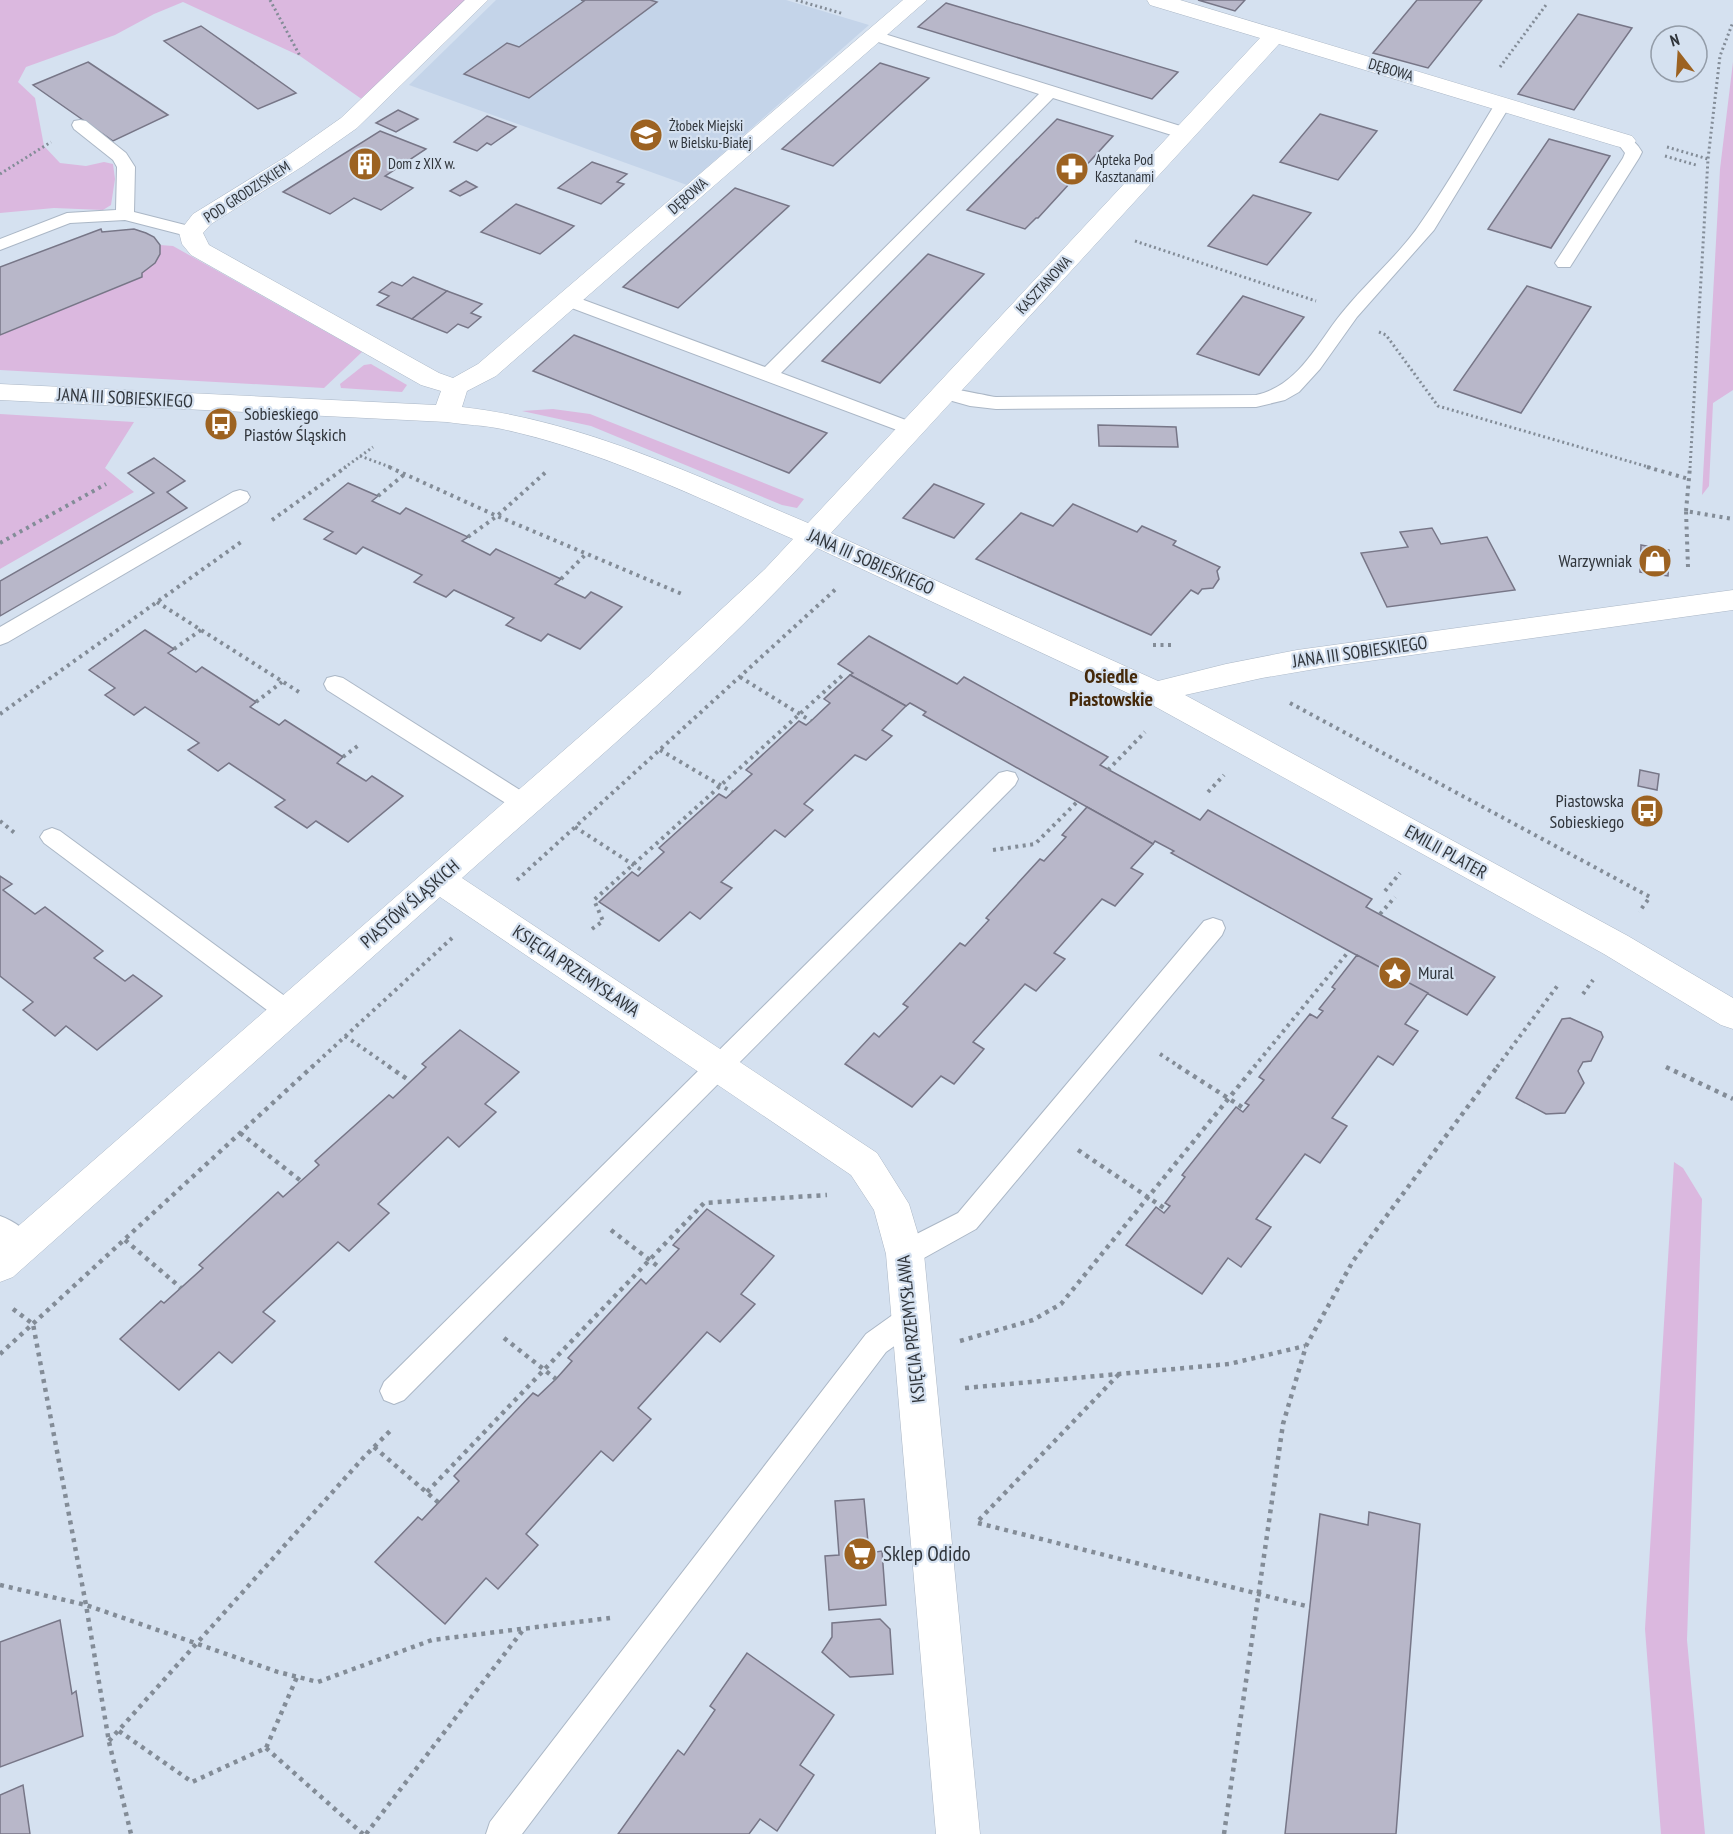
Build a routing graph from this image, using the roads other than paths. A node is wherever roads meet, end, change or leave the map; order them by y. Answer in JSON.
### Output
{"nodes":[{"id":1,"x":477,"y":0,"type":"edge"},
{"id":2,"x":916,"y":0,"type":"edge"},
{"id":3,"x":1158,"y":0,"type":"edge"},
{"id":4,"x":1276,"y":34,"type":"junction"},
{"id":5,"x":875,"y":36,"type":"junction"},
{"id":6,"x":1050,"y":92,"type":"junction"},
{"id":7,"x":1503,"y":104,"type":"junction"},
{"id":8,"x":80,"y":125,"type":"road end"},
{"id":9,"x":1184,"y":133,"type":"junction"},
{"id":10,"x":1624,"y":141,"type":"joint"},
{"id":11,"x":125,"y":215,"type":"junction"},
{"id":12,"x":191,"y":232,"type":"junction"},
{"id":13,"x":0,"y":245,"type":"edge"},
{"id":14,"x":1564,"y":264,"type":"dead end"},
{"id":15,"x":567,"y":300,"type":"junction"},
{"id":16,"x":767,"y":376,"type":"junction"},
{"id":17,"x":0,"y":392,"type":"edge"},
{"id":18,"x":945,"y":393,"type":"junction"},
{"id":19,"x":452,"y":398,"type":"junction"},
{"id":20,"x":912,"y":429,"type":"junction"},
{"id":21,"x":240,"y":496,"type":"dead end"},
{"id":22,"x":813,"y":536,"type":"junction"},
{"id":23,"x":1733,"y":600,"type":"edge"},
{"id":24,"x":0,"y":637,"type":"edge"},
{"id":25,"x":335,"y":684,"type":"dead end"},
{"id":26,"x":1156,"y":693,"type":"junction"},
{"id":27,"x":1007,"y":779,"type":"dead end"},
{"id":28,"x":524,"y":803,"type":"junction"},
{"id":29,"x":52,"y":837,"type":"dead end"},
{"id":30,"x":439,"y":879,"type":"junction"},
{"id":31,"x":1213,"y":928,"type":"dead end"},
{"id":32,"x":288,"y":1012,"type":"junction"},
{"id":33,"x":1733,"y":1015,"type":"edge"},
{"id":34,"x":717,"y":1066,"type":"junction"},
{"id":35,"x":7,"y":1246,"type":"edge"},
{"id":36,"x":905,"y":1254,"type":"junction"},
{"id":37,"x":911,"y":1318,"type":"junction"},
{"id":38,"x":393,"y":1391,"type":"road end"},
{"id":39,"x":502,"y":1834,"type":"edge"},
{"id":40,"x":958,"y":1834,"type":"edge"}],
"edges":[{"from":1,"to":12,"type":"street","name":"POD GRODZISKIEM"},
{"from":2,"to":5,"type":"street","name":"DĘBOWA"},
{"from":3,"to":4,"type":"street","name":"DĘBOWA"},
{"from":4,"to":7,"type":"street","name":"DĘBOWA"},
{"from":4,"to":9,"type":"street","name":"KASZTANOWA"},
{"from":5,"to":6,"type":"lane"},
{"from":5,"to":15,"type":"street","name":"DĘBOWA"},
{"from":6,"to":9,"type":"lane"},
{"from":6,"to":16,"type":"lane"},
{"from":7,"to":10,"type":"street","name":"DĘBOWA"},
{"from":7,"to":18,"type":"lane"},
{"from":8,"to":11,"type":"lane"},
{"from":9,"to":18,"type":"street","name":"KASZTANOWA"},
{"from":10,"to":14,"type":"lane"},
{"from":11,"to":12,"type":"lane"},
{"from":11,"to":13,"type":"lane"},
{"from":12,"to":19,"type":"street","name":"POD GRODZISKIEM"},
{"from":15,"to":16,"type":"lane"},
{"from":15,"to":19,"type":"street","name":"DĘBOWA"},
{"from":16,"to":20,"type":"lane"},
{"from":17,"to":19,"type":"street","name":"JANA III SOBIESKIEGO"},
{"from":18,"to":20,"type":"street","name":"KASZTANOWA"},
{"from":19,"to":22,"type":"street","name":"JANA III SOBIESKIEGO"},
{"from":20,"to":22,"type":"street","name":"KASZTANOWA"},
{"from":21,"to":24,"type":"lane"},
{"from":22,"to":26,"type":"street","name":"JANA III SOBIESKIEGO"},
{"from":22,"to":28,"type":"street","name":"PIASTÓW ŚLĄSKICH"},
{"from":23,"to":26,"type":"street","name":"JANA III SOBIESKIEGO"},
{"from":25,"to":28,"type":"lane"},
{"from":26,"to":33,"type":"street","name":"EMILII PLATER"},
{"from":27,"to":34,"type":"lane"},
{"from":28,"to":30,"type":"street","name":"PIASTÓW ŚLĄSKICH"},
{"from":29,"to":32,"type":"lane"},
{"from":30,"to":32,"type":"street","name":"PIASTÓW ŚLĄSKICH"},
{"from":30,"to":34,"type":"street","name":"KSIĘCIA PRZEMYSŁAWA"},
{"from":31,"to":36,"type":"lane"},
{"from":32,"to":35,"type":"street","name":"PIASTÓW ŚLĄSKICH"},
{"from":34,"to":36,"type":"street","name":"KSIĘCIA PRZEMYSŁAWA"},
{"from":34,"to":38,"type":"lane"},
{"from":36,"to":37,"type":"street","name":"KSIĘCIA PRZEMYSŁAWA"},
{"from":37,"to":39,"type":"lane"},
{"from":37,"to":40,"type":"street","name":"KSIĘCIA PRZEMYSŁAWA"}]}
